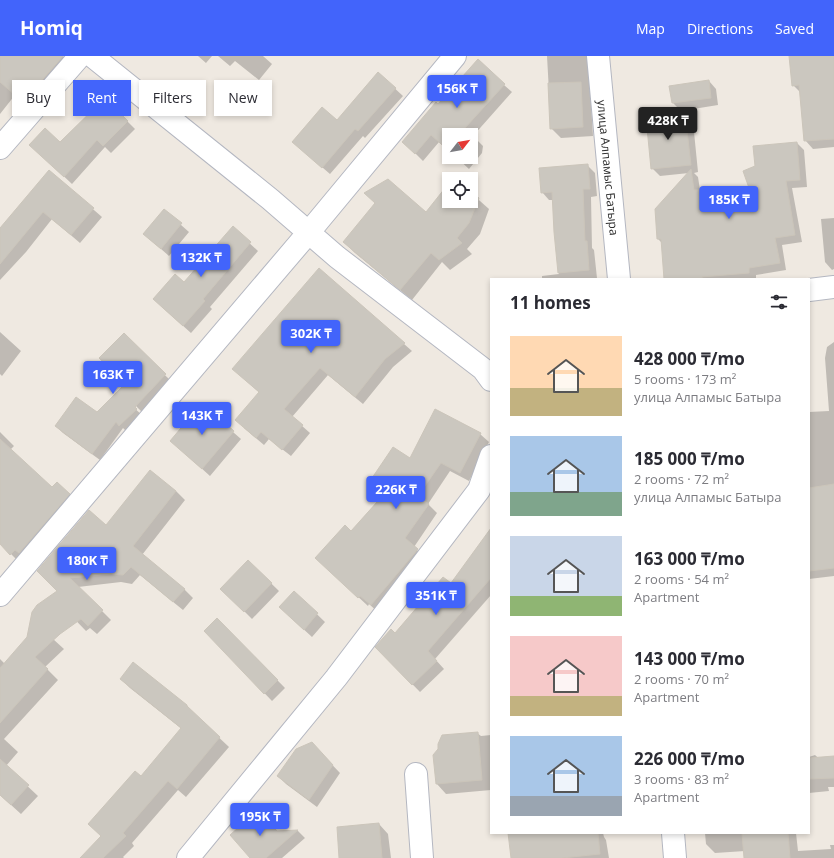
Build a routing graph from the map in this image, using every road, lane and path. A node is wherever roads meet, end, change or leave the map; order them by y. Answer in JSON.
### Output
{"nodes":[{"id":1,"x":80,"y":56,"type":"edge"},
{"id":2,"x":92,"y":56,"type":"edge"},
{"id":3,"x":455,"y":56,"type":"edge"},
{"id":4,"x":598,"y":56,"type":"edge"},
{"id":5,"x":0,"y":148,"type":"edge"},
{"id":6,"x":309,"y":232,"type":"junction"},
{"id":7,"x":619,"y":278,"type":"edge"},
{"id":8,"x":834,"y":287,"type":"edge"},
{"id":9,"x":810,"y":290,"type":"edge"},
{"id":10,"x":490,"y":379,"type":"edge"},
{"id":11,"x":490,"y":459,"type":"edge"},
{"id":12,"x":0,"y":595,"type":"edge"},
{"id":13,"x":416,"y":774,"type":"dead end"},
{"id":14,"x":673,"y":834,"type":"edge"},
{"id":15,"x":188,"y":858,"type":"edge"},
{"id":16,"x":422,"y":858,"type":"edge"},
{"id":17,"x":675,"y":858,"type":"edge"}],
"edges":[{"from":1,"to":5,"type":"street"},
{"from":2,"to":6,"type":"street"},
{"from":3,"to":6,"type":"street"},
{"from":4,"to":7,"type":"street","name":"улица Алпамыс Батыра"},
{"from":6,"to":10,"type":"street"},
{"from":6,"to":12,"type":"street"},
{"from":8,"to":9,"type":"street"},
{"from":11,"to":15,"type":"street"},
{"from":13,"to":16,"type":"street"},
{"from":14,"to":17,"type":"street"}]}
